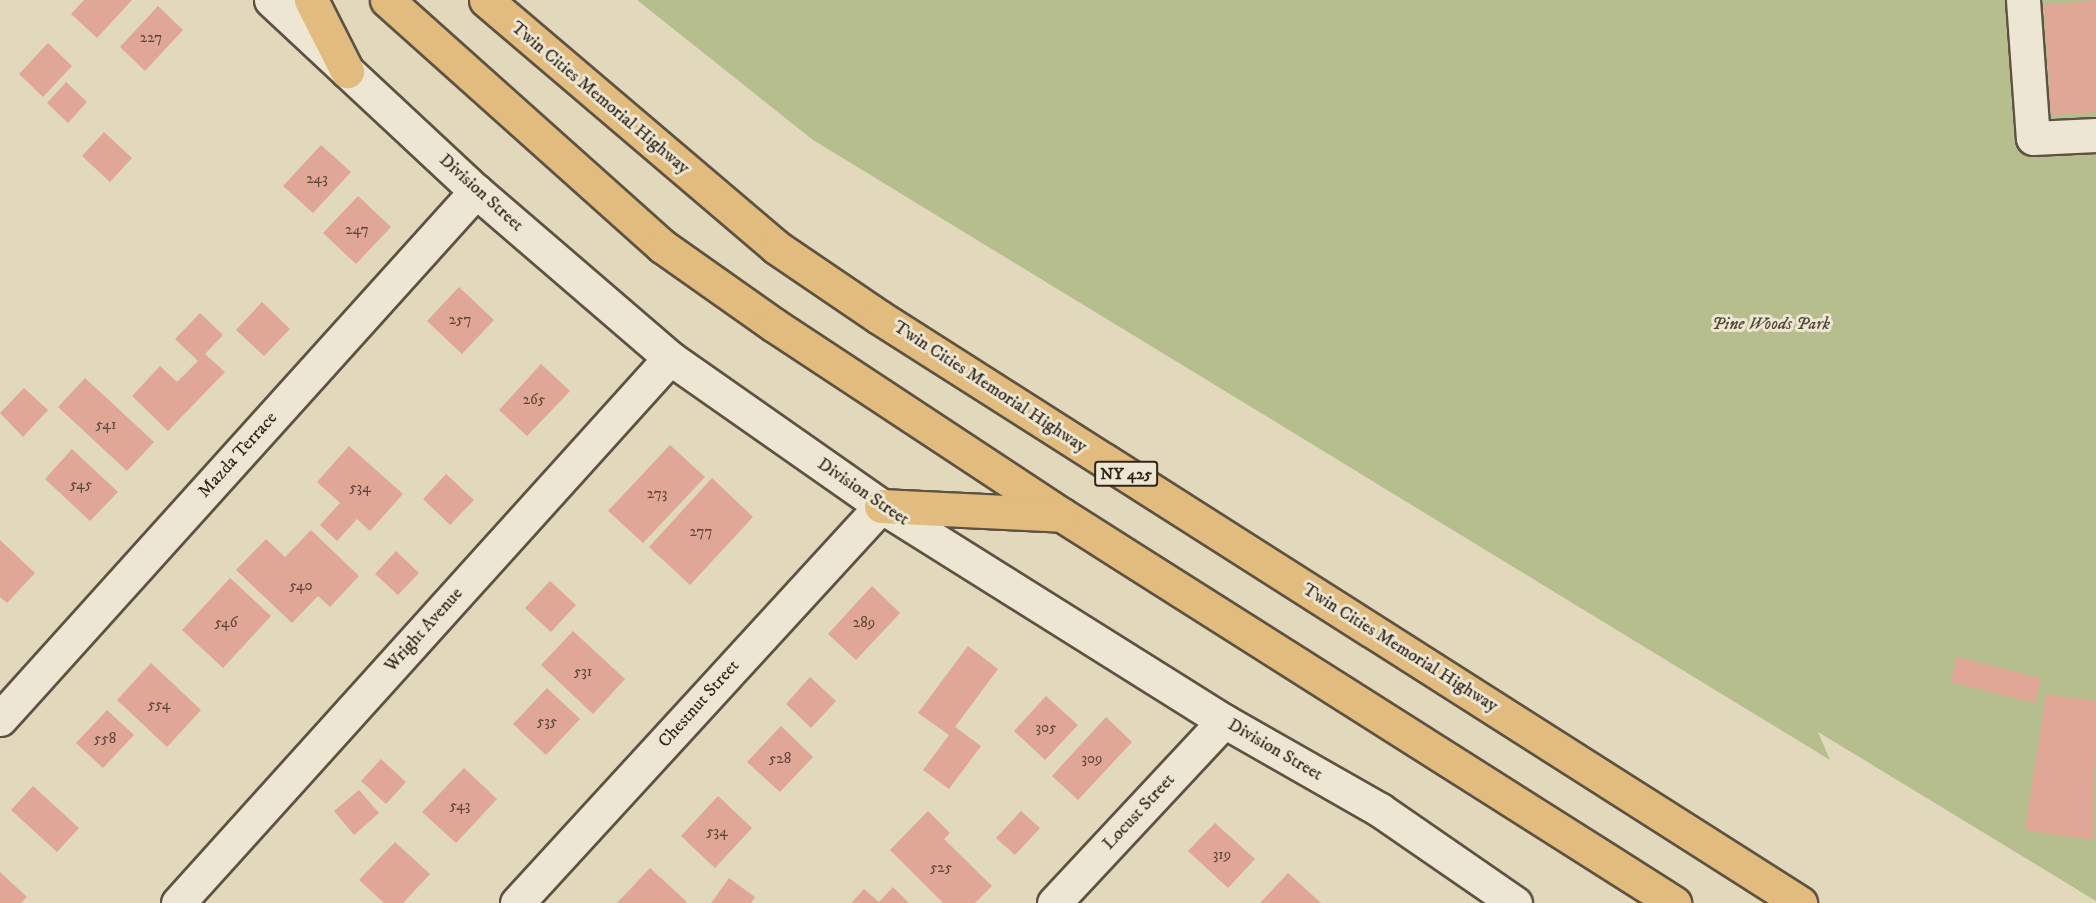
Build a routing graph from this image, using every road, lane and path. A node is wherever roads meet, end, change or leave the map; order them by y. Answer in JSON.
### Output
{"nodes":[{"id":1,"x":271,"y":0,"type":"edge"},
{"id":2,"x":311,"y":0,"type":"edge"},
{"id":3,"x":387,"y":0,"type":"edge"},
{"id":4,"x":486,"y":0,"type":"edge"},
{"id":5,"x":2023,"y":0,"type":"edge"},
{"id":6,"x":346,"y":71,"type":"junction"},
{"id":7,"x":2096,"y":135,"type":"edge"},
{"id":8,"x":476,"y":191,"type":"junction"},
{"id":9,"x":670,"y":358,"type":"junction"},
{"id":10,"x":881,"y":506,"type":"junction"},
{"id":11,"x":1062,"y":515,"type":"junction"},
{"id":12,"x":0,"y":719,"type":"edge"},
{"id":13,"x":1224,"y":721,"type":"junction"},
{"id":14,"x":178,"y":903,"type":"edge"},
{"id":15,"x":517,"y":903,"type":"edge"},
{"id":16,"x":1054,"y":903,"type":"edge"},
{"id":17,"x":1515,"y":903,"type":"edge"},
{"id":18,"x":1674,"y":903,"type":"edge"},
{"id":19,"x":1800,"y":903,"type":"edge"}],
"edges":[{"from":1,"to":6,"type":"street","name":"Division Street"},
{"from":2,"to":6,"type":"main road"},
{"from":3,"to":11,"type":"main road"},
{"from":4,"to":19,"type":"main road","name":"Twin Cities Memorial Highway","number":"NY 425"},
{"from":5,"to":7,"type":"street"},
{"from":6,"to":8,"type":"street","name":"Division Street"},
{"from":8,"to":9,"type":"street","name":"Division Street"},
{"from":8,"to":12,"type":"street","name":"Mazda Terrace"},
{"from":9,"to":10,"type":"street","name":"Division Street"},
{"from":9,"to":14,"type":"street","name":"Wright Avenue"},
{"from":10,"to":11,"type":"main road"},
{"from":10,"to":13,"type":"street","name":"Division Street"},
{"from":10,"to":15,"type":"street","name":"Chestnut Street"},
{"from":11,"to":18,"type":"main road"},
{"from":13,"to":16,"type":"street","name":"Locust Street"},
{"from":13,"to":17,"type":"street","name":"Division Street"}]}
